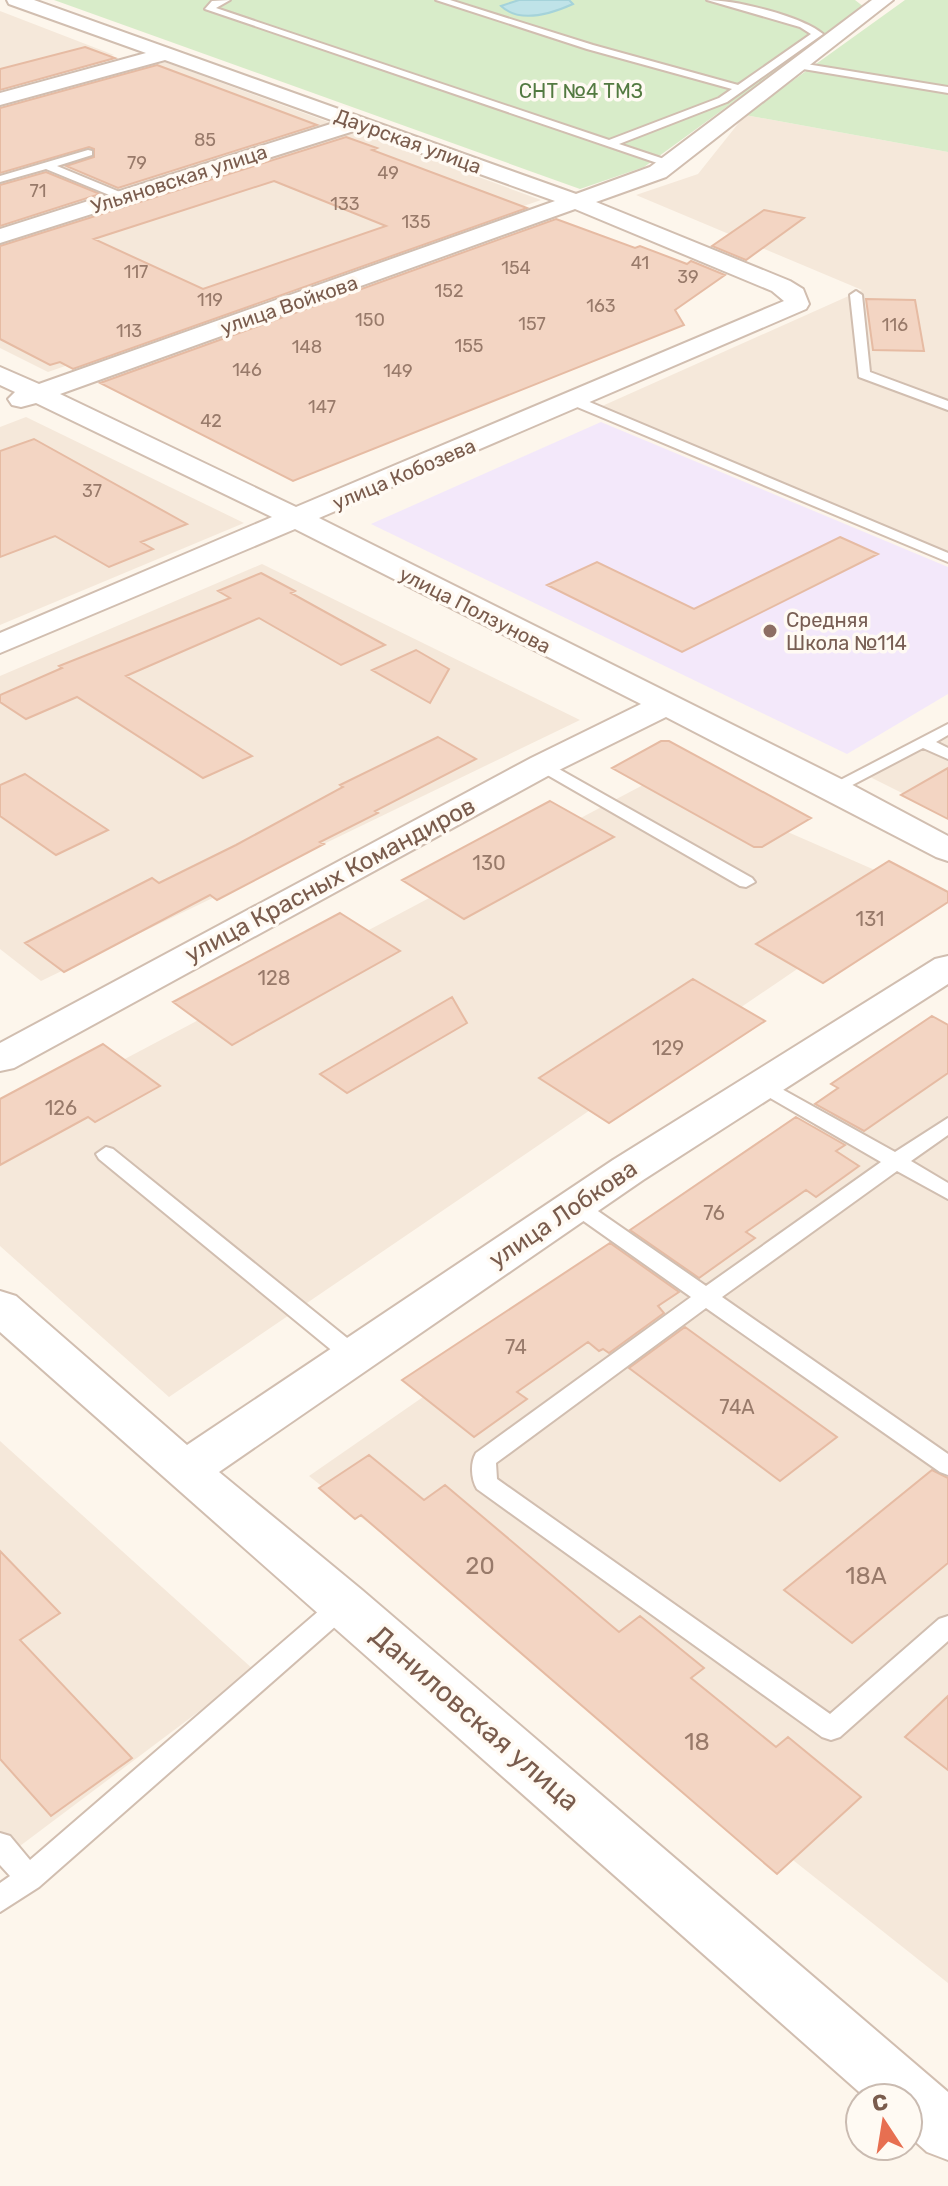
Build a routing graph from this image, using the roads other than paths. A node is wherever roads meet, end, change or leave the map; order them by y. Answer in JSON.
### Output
{"nodes":[{"id":1,"x":16,"y":0,"type":"edge"},
{"id":2,"x":225,"y":0,"type":"edge"},
{"id":3,"x":441,"y":0,"type":"edge"},
{"id":4,"x":712,"y":0,"type":"edge"},
{"id":5,"x":884,"y":0,"type":"edge"},
{"id":6,"x":165,"y":54,"type":"junction"},
{"id":7,"x":800,"y":66,"type":"junction"},
{"id":8,"x":742,"y":89,"type":"junction"},
{"id":9,"x":948,"y":90,"type":"edge"},
{"id":10,"x":0,"y":99,"type":"edge"},
{"id":11,"x":357,"y":123,"type":"junction"},
{"id":12,"x":608,"y":144,"type":"junction"},
{"id":13,"x":88,"y":153,"type":"dead end"},
{"id":14,"x":669,"y":164,"type":"junction"},
{"id":15,"x":48,"y":166,"type":"junction"},
{"id":16,"x":0,"y":179,"type":"edge"},
{"id":17,"x":123,"y":197,"type":"junction"},
{"id":18,"x":578,"y":202,"type":"junction"},
{"id":19,"x":0,"y":236,"type":"edge"},
{"id":20,"x":794,"y":294,"type":"joint"},
{"id":21,"x":856,"y":295,"type":"dead end"},
{"id":22,"x":0,"y":375,"type":"edge"},
{"id":23,"x":36,"y":394,"type":"junction"},
{"id":24,"x":575,"y":401,"type":"junction"},
{"id":25,"x":948,"y":406,"type":"edge"},
{"id":26,"x":0,"y":407,"type":"edge"},
{"id":27,"x":298,"y":519,"type":"junction"},
{"id":28,"x":948,"y":558,"type":"edge"},
{"id":29,"x":0,"y":644,"type":"edge"},
{"id":30,"x":663,"y":706,"type":"junction"},
{"id":31,"x":948,"y":729,"type":"edge"},
{"id":32,"x":925,"y":743,"type":"junction"},
{"id":33,"x":948,"y":754,"type":"edge"},
{"id":34,"x":543,"y":765,"type":"junction"},
{"id":35,"x":833,"y":788,"type":"junction"},
{"id":36,"x":948,"y":850,"type":"edge"},
{"id":37,"x":746,"y":882,"type":"dead end"},
{"id":38,"x":943,"y":976,"type":"edge"},
{"id":39,"x":0,"y":1059,"type":"edge"},
{"id":40,"x":760,"y":1083,"type":"junction"},
{"id":41,"x":948,"y":1125,"type":"edge"},
{"id":42,"x":106,"y":1154,"type":"dead end"},
{"id":43,"x":898,"y":1162,"type":"junction"},
{"id":44,"x":948,"y":1192,"type":"edge"},
{"id":45,"x":575,"y":1205,"type":"junction"},
{"id":46,"x":706,"y":1297,"type":"junction"},
{"id":47,"x":0,"y":1307,"type":"edge"},
{"id":48,"x":354,"y":1356,"type":"junction"},
{"id":49,"x":948,"y":1466,"type":"edge"},
{"id":50,"x":185,"y":1471,"type":"junction"},
{"id":51,"x":344,"y":1604,"type":"junction"},
{"id":52,"x":948,"y":1626,"type":"edge"},
{"id":53,"x":0,"y":1845,"type":"edge"},
{"id":54,"x":29,"y":1878,"type":"junction"},
{"id":55,"x":0,"y":1899,"type":"edge"},
{"id":56,"x":948,"y":2131,"type":"edge"}],
"edges":[{"from":1,"to":6,"type":"street","name":"Даурская улица"},
{"from":2,"to":12,"type":"lane"},
{"from":3,"to":8,"type":"lane"},
{"from":4,"to":8,"type":"lane"},
{"from":5,"to":7,"type":"street","name":"улица Войкова"},
{"from":6,"to":10,"type":"street"},
{"from":6,"to":11,"type":"street","name":"Даурская улица"},
{"from":7,"to":9,"type":"lane"},
{"from":7,"to":14,"type":"street","name":"улица Войкова"},
{"from":8,"to":12,"type":"lane"},
{"from":11,"to":17,"type":"street","name":"Ульяновская улица"},
{"from":11,"to":18,"type":"street","name":"Даурская улица"},
{"from":12,"to":14,"type":"lane"},
{"from":13,"to":15,"type":"lane"},
{"from":14,"to":18,"type":"street","name":"улица Войкова"},
{"from":15,"to":16,"type":"lane"},
{"from":15,"to":17,"type":"lane"},
{"from":17,"to":19,"type":"street","name":"Ульяновская улица"},
{"from":18,"to":20,"type":"street","name":"Даурская улица"},
{"from":18,"to":23,"type":"street","name":"улица Войкова"},
{"from":20,"to":24,"type":"street","name":"улица Кобозева"},
{"from":21,"to":25,"type":"lane"},
{"from":22,"to":23,"type":"street","name":"улица Ползунова"},
{"from":23,"to":26,"type":"street","name":"улица Войкова"},
{"from":23,"to":27,"type":"street","name":"улица Ползунова"},
{"from":24,"to":27,"type":"street","name":"улица Кобозева"},
{"from":24,"to":28,"type":"lane"},
{"from":27,"to":29,"type":"street","name":"улица Кобозева"},
{"from":27,"to":30,"type":"street","name":"улица Ползунова"},
{"from":30,"to":34,"type":"street","name":"улица Красных Командиров"},
{"from":30,"to":35,"type":"street","name":"улица Ползунова"},
{"from":31,"to":32,"type":"lane"},
{"from":32,"to":33,"type":"lane"},
{"from":32,"to":35,"type":"lane"},
{"from":34,"to":37,"type":"lane"},
{"from":34,"to":39,"type":"street","name":"улица Красных Командиров"},
{"from":35,"to":36,"type":"street","name":"улица Ползунова"},
{"from":38,"to":40,"type":"street","name":"улица Лобкова"},
{"from":40,"to":43,"type":"lane"},
{"from":40,"to":45,"type":"street","name":"улица Лобкова"},
{"from":41,"to":43,"type":"lane"},
{"from":42,"to":48,"type":"lane"},
{"from":43,"to":44,"type":"lane"},
{"from":43,"to":46,"type":"lane"},
{"from":45,"to":46,"type":"lane"},
{"from":45,"to":48,"type":"street","name":"улица Лобкова"},
{"from":46,"to":49,"type":"lane"},
{"from":46,"to":52,"type":"lane"},
{"from":47,"to":50,"type":"street","name":"Даниловская улица"},
{"from":48,"to":50,"type":"street","name":"улица Лобкова"},
{"from":50,"to":51,"type":"street","name":"Даниловская улица"},
{"from":51,"to":54,"type":"lane"},
{"from":51,"to":56,"type":"street","name":"Даниловская улица"},
{"from":53,"to":54,"type":"lane"},
{"from":54,"to":55,"type":"lane"}]}
